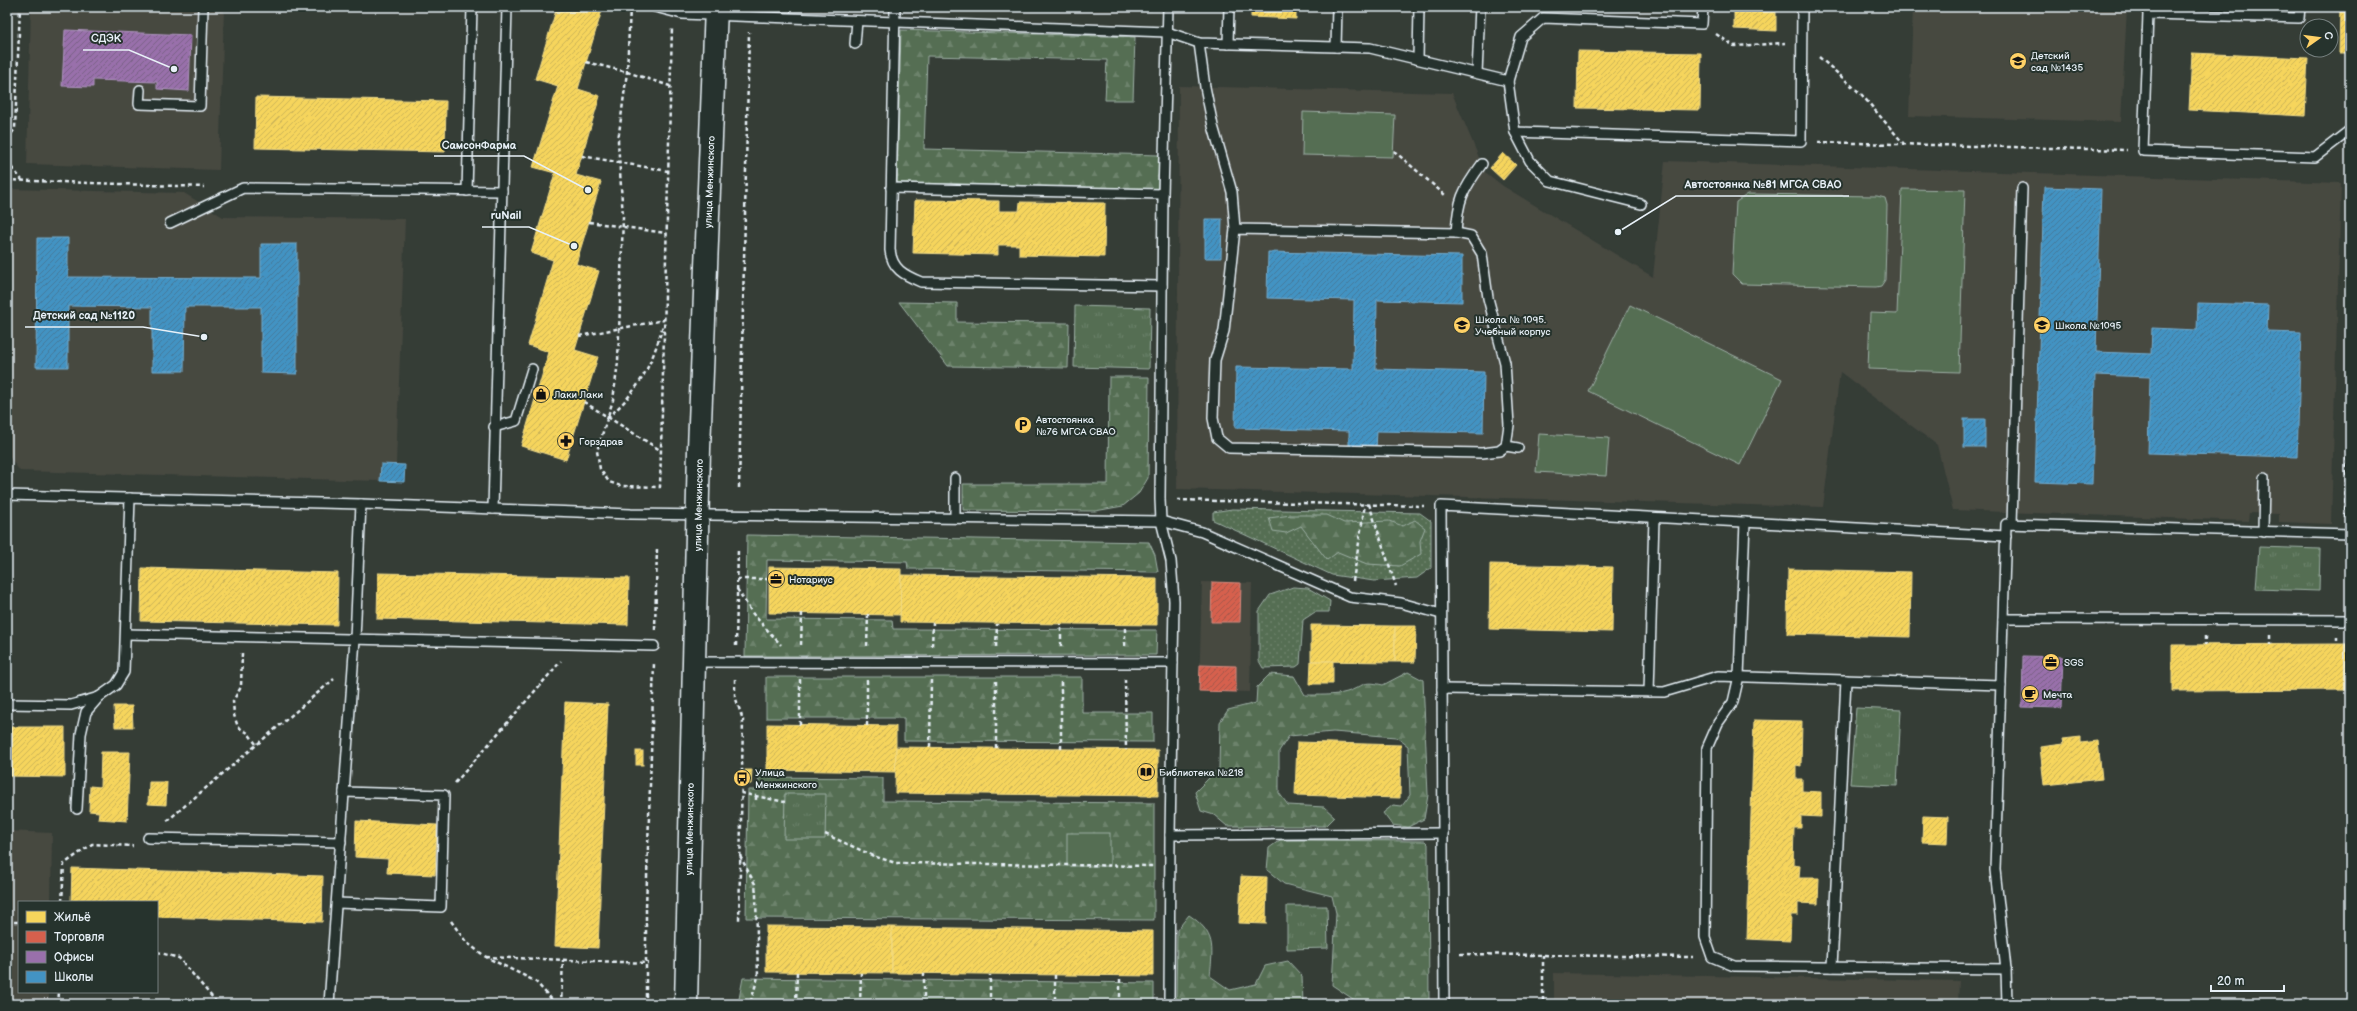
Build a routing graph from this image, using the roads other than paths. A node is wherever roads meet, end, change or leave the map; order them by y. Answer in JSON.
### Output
{"nodes":[{"id":1,"x":203,"y":7,"type":"edge"},
{"id":2,"x":472,"y":7,"type":"edge"},
{"id":3,"x":507,"y":7,"type":"edge"},
{"id":4,"x":655,"y":7,"type":"edge"},
{"id":5,"x":895,"y":7,"type":"edge"},
{"id":6,"x":1168,"y":7,"type":"edge"},
{"id":7,"x":1229,"y":7,"type":"edge"},
{"id":8,"x":1337,"y":7,"type":"edge"},
{"id":9,"x":1419,"y":7,"type":"edge"},
{"id":10,"x":1480,"y":7,"type":"edge"},
{"id":11,"x":1703,"y":7,"type":"edge"},
{"id":12,"x":1802,"y":7,"type":"edge"},
{"id":13,"x":2300,"y":7,"type":"edge"},
{"id":14,"x":716,"y":11,"type":"edge"},
{"id":15,"x":857,"y":21,"type":"junction"},
{"id":16,"x":895,"y":23,"type":"junction"},
{"id":17,"x":1167,"y":32,"type":"junction"},
{"id":18,"x":1199,"y":43,"type":"junction"},
{"id":19,"x":856,"y":44,"type":"dead end"},
{"id":20,"x":1228,"y":44,"type":"junction"},
{"id":21,"x":1336,"y":47,"type":"junction"},
{"id":22,"x":1418,"y":59,"type":"junction"},
{"id":23,"x":1477,"y":73,"type":"junction"},
{"id":24,"x":1508,"y":80,"type":"junction"},
{"id":25,"x":140,"y":90,"type":"dead end"},
{"id":26,"x":2350,"y":130,"type":"edge"},
{"id":27,"x":1515,"y":132,"type":"junction"},
{"id":28,"x":1482,"y":164,"type":"dead end"},
{"id":29,"x":891,"y":188,"type":"junction"},
{"id":30,"x":2022,"y":188,"type":"dead end"},
{"id":31,"x":467,"y":191,"type":"junction"},
{"id":32,"x":502,"y":191,"type":"junction"},
{"id":33,"x":1163,"y":194,"type":"junction"},
{"id":34,"x":1641,"y":204,"type":"dead end"},
{"id":35,"x":170,"y":223,"type":"dead end"},
{"id":36,"x":1235,"y":229,"type":"junction"},
{"id":37,"x":1456,"y":233,"type":"junction"},
{"id":38,"x":1162,"y":286,"type":"junction"},
{"id":39,"x":532,"y":369,"type":"dead end"},
{"id":40,"x":494,"y":426,"type":"junction"},
{"id":41,"x":1506,"y":446,"type":"junction"},
{"id":42,"x":1518,"y":448,"type":"dead end"},
{"id":43,"x":955,"y":478,"type":"dead end"},
{"id":44,"x":2264,"y":478,"type":"dead end"},
{"id":45,"x":7,"y":495,"type":"edge"},
{"id":46,"x":130,"y":498,"type":"junction"},
{"id":47,"x":361,"y":504,"type":"junction"},
{"id":48,"x":493,"y":509,"type":"junction"},
{"id":49,"x":698,"y":514,"type":"junction"},
{"id":50,"x":955,"y":517,"type":"junction"},
{"id":51,"x":1654,"y":518,"type":"junction"},
{"id":52,"x":1161,"y":521,"type":"junction"},
{"id":53,"x":1745,"y":522,"type":"junction"},
{"id":54,"x":2012,"y":524,"type":"junction"},
{"id":55,"x":2263,"y":532,"type":"junction"},
{"id":56,"x":2347,"y":534,"type":"edge"},
{"id":57,"x":2006,"y":536,"type":"junction"},
{"id":58,"x":1441,"y":614,"type":"junction"},
{"id":59,"x":2003,"y":618,"type":"junction"},
{"id":60,"x":2350,"y":620,"type":"edge"},
{"id":61,"x":126,"y":634,"type":"junction"},
{"id":62,"x":355,"y":639,"type":"junction"},
{"id":63,"x":654,"y":646,"type":"road end"},
{"id":64,"x":694,"y":662,"type":"junction"},
{"id":65,"x":1173,"y":663,"type":"junction"},
{"id":66,"x":1739,"y":676,"type":"junction"},
{"id":67,"x":1846,"y":680,"type":"junction"},
{"id":68,"x":2001,"y":685,"type":"junction"},
{"id":69,"x":1442,"y":689,"type":"junction"},
{"id":70,"x":1649,"y":692,"type":"junction"},
{"id":71,"x":99,"y":697,"type":"junction"},
{"id":72,"x":7,"y":704,"type":"edge"},
{"id":73,"x":344,"y":792,"type":"junction"},
{"id":74,"x":77,"y":809,"type":"dead end"},
{"id":75,"x":1443,"y":833,"type":"junction"},
{"id":76,"x":1170,"y":835,"type":"junction"},
{"id":77,"x":148,"y":838,"type":"road end"},
{"id":78,"x":341,"y":842,"type":"junction"},
{"id":79,"x":337,"y":903,"type":"junction"},
{"id":80,"x":1832,"y":967,"type":"junction"},
{"id":81,"x":2006,"y":969,"type":"junction"},
{"id":82,"x":329,"y":1004,"type":"edge"},
{"id":83,"x":686,"y":1004,"type":"edge"},
{"id":84,"x":1169,"y":1004,"type":"edge"},
{"id":85,"x":1444,"y":1004,"type":"edge"},
{"id":86,"x":2007,"y":1004,"type":"edge"}],
"edges":[{"from":1,"to":25,"type":"lane"},
{"from":2,"to":31,"type":"lane"},
{"from":3,"to":32,"type":"lane"},
{"from":4,"to":14,"type":"lane"},
{"from":5,"to":16,"type":"lane"},
{"from":6,"to":17,"type":"lane"},
{"from":7,"to":20,"type":"lane"},
{"from":8,"to":21,"type":"lane"},
{"from":9,"to":22,"type":"lane"},
{"from":10,"to":23,"type":"lane"},
{"from":11,"to":24,"type":"lane"},
{"from":12,"to":27,"type":"lane"},
{"from":13,"to":26,"type":"lane"},
{"from":14,"to":15,"type":"lane"},
{"from":14,"to":49,"type":"main road","name":"улица Менжинского"},
{"from":15,"to":16,"type":"lane"},
{"from":15,"to":19,"type":"lane"},
{"from":16,"to":17,"type":"lane"},
{"from":16,"to":29,"type":"lane"},
{"from":17,"to":18,"type":"lane"},
{"from":17,"to":33,"type":"lane"},
{"from":18,"to":20,"type":"lane"},
{"from":18,"to":36,"type":"lane"},
{"from":20,"to":21,"type":"lane"},
{"from":21,"to":22,"type":"lane"},
{"from":22,"to":23,"type":"lane"},
{"from":23,"to":24,"type":"lane"},
{"from":24,"to":27,"type":"lane"},
{"from":27,"to":34,"type":"lane"},
{"from":28,"to":37,"type":"lane"},
{"from":29,"to":33,"type":"lane"},
{"from":29,"to":38,"type":"lane"},
{"from":30,"to":54,"type":"lane"},
{"from":31,"to":32,"type":"lane"},
{"from":31,"to":35,"type":"lane"},
{"from":32,"to":40,"type":"lane"},
{"from":33,"to":38,"type":"lane"},
{"from":36,"to":37,"type":"lane"},
{"from":36,"to":41,"type":"lane"},
{"from":37,"to":41,"type":"lane"},
{"from":38,"to":52,"type":"lane"},
{"from":39,"to":40,"type":"lane"},
{"from":40,"to":48,"type":"lane"},
{"from":41,"to":42,"type":"lane"},
{"from":43,"to":50,"type":"lane"},
{"from":44,"to":55,"type":"lane"},
{"from":45,"to":46,"type":"lane"},
{"from":46,"to":47,"type":"lane"},
{"from":46,"to":61,"type":"lane"},
{"from":47,"to":48,"type":"lane"},
{"from":47,"to":62,"type":"lane"},
{"from":48,"to":49,"type":"lane"},
{"from":49,"to":50,"type":"lane"},
{"from":49,"to":64,"type":"main road","name":"улица Менжинского"},
{"from":50,"to":52,"type":"lane"},
{"from":51,"to":53,"type":"lane"},
{"from":51,"to":58,"type":"lane"},
{"from":51,"to":70,"type":"lane"},
{"from":52,"to":58,"type":"lane"},
{"from":52,"to":65,"type":"lane"},
{"from":53,"to":57,"type":"lane"},
{"from":53,"to":66,"type":"lane"},
{"from":54,"to":55,"type":"lane"},
{"from":54,"to":57,"type":"lane"},
{"from":55,"to":56,"type":"lane"},
{"from":57,"to":59,"type":"lane"},
{"from":58,"to":69,"type":"lane"},
{"from":59,"to":60,"type":"lane"},
{"from":59,"to":68,"type":"lane"},
{"from":61,"to":62,"type":"lane"},
{"from":61,"to":71,"type":"lane"},
{"from":62,"to":63,"type":"lane"},
{"from":62,"to":73,"type":"lane"},
{"from":64,"to":65,"type":"lane"},
{"from":64,"to":83,"type":"main road","name":"улица Менжинского"},
{"from":65,"to":76,"type":"lane"},
{"from":66,"to":67,"type":"lane"},
{"from":66,"to":70,"type":"lane"},
{"from":66,"to":80,"type":"lane"},
{"from":67,"to":68,"type":"lane"},
{"from":67,"to":80,"type":"lane"},
{"from":68,"to":81,"type":"lane"},
{"from":69,"to":70,"type":"lane"},
{"from":69,"to":75,"type":"lane"},
{"from":71,"to":72,"type":"lane"},
{"from":71,"to":74,"type":"lane"},
{"from":73,"to":78,"type":"lane"},
{"from":73,"to":79,"type":"lane"},
{"from":75,"to":76,"type":"lane"},
{"from":75,"to":85,"type":"lane"},
{"from":76,"to":84,"type":"lane"},
{"from":77,"to":78,"type":"lane"},
{"from":78,"to":79,"type":"lane"},
{"from":79,"to":82,"type":"lane"},
{"from":80,"to":81,"type":"lane"},
{"from":81,"to":86,"type":"lane"}]}
